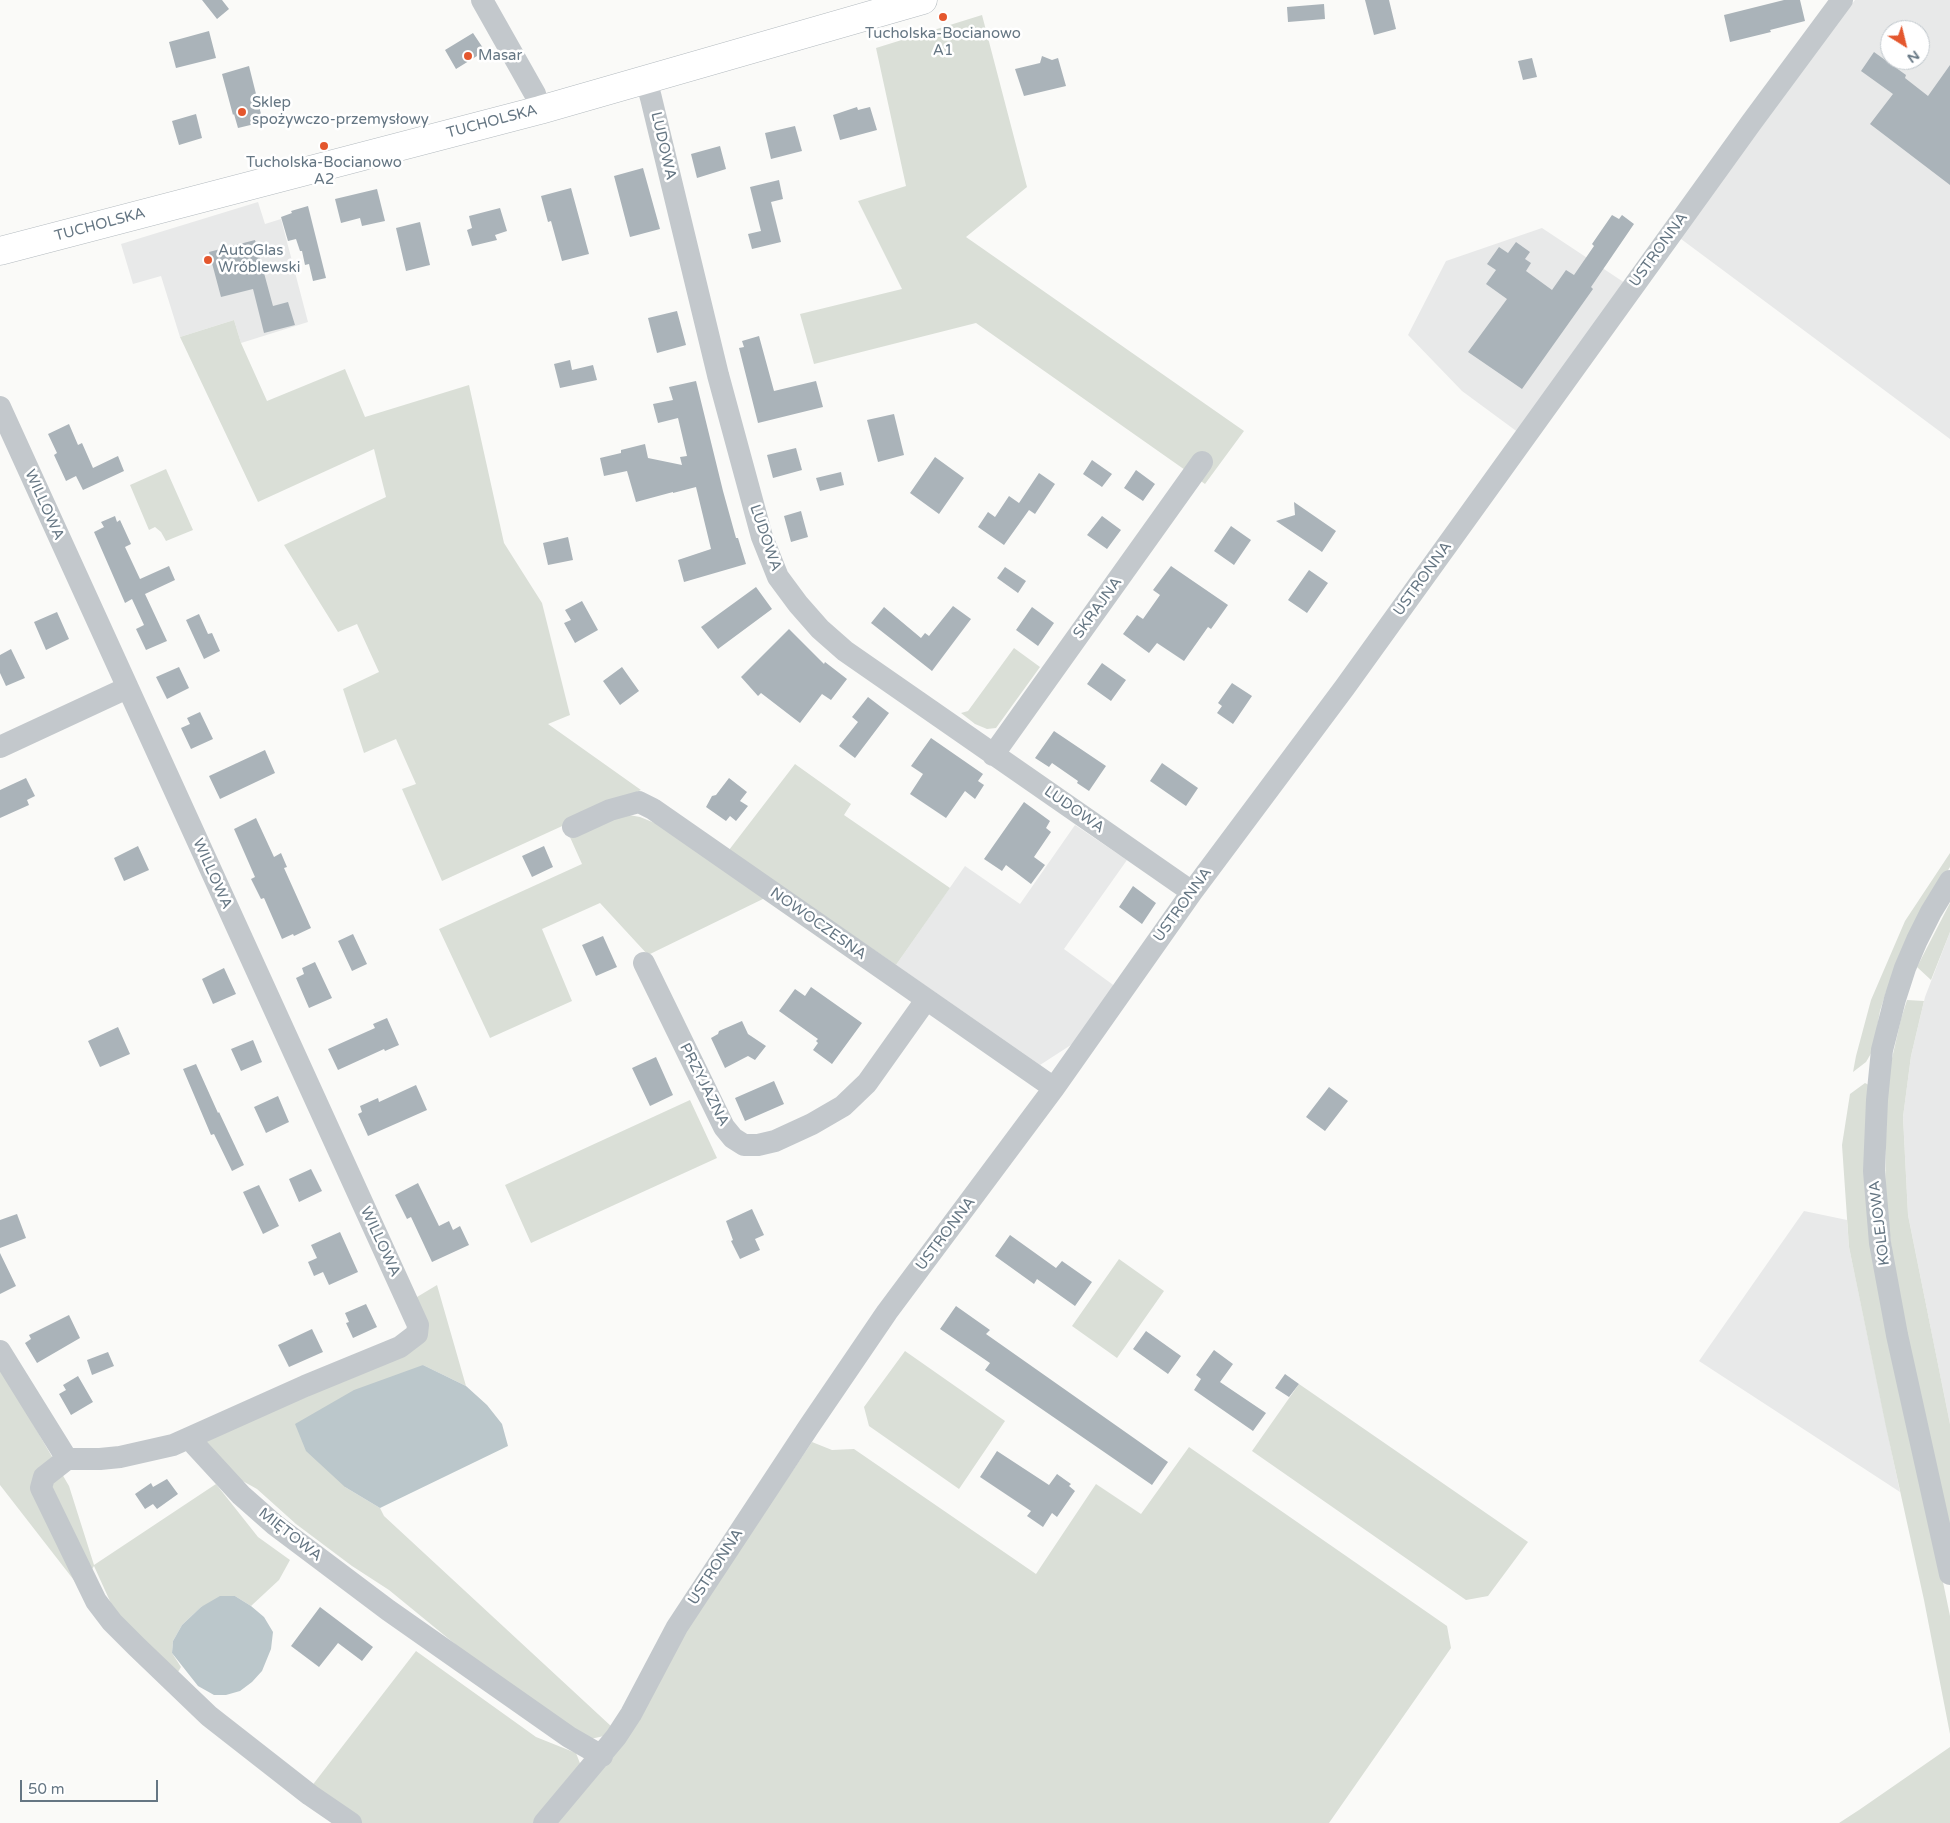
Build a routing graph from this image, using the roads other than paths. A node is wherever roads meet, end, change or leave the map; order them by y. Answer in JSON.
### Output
{"nodes":[{"id":1,"x":482,"y":0,"type":"edge"},
{"id":2,"x":923,"y":0,"type":"edge"},
{"id":3,"x":1842,"y":0,"type":"edge"},
{"id":4,"x":646,"y":80,"type":"junction"},
{"id":5,"x":540,"y":110,"type":"junction"},
{"id":6,"x":0,"y":251,"type":"edge"},
{"id":7,"x":0,"y":407,"type":"edge"},
{"id":8,"x":1202,"y":462,"type":"dead end"},
{"id":9,"x":127,"y":688,"type":"junction"},
{"id":10,"x":0,"y":747,"type":"edge"},
{"id":11,"x":993,"y":755,"type":"junction"},
{"id":12,"x":573,"y":827,"type":"dead end"},
{"id":13,"x":1950,"y":880,"type":"edge"},
{"id":14,"x":1192,"y":892,"type":"junction"},
{"id":15,"x":644,"y":963,"type":"dead end"},
{"id":16,"x":926,"y":1000,"type":"junction"},
{"id":17,"x":1054,"y":1088,"type":"junction"},
{"id":18,"x":0,"y":1352,"type":"edge"},
{"id":19,"x":191,"y":1437,"type":"junction"},
{"id":20,"x":67,"y":1459,"type":"junction"},
{"id":21,"x":1950,"y":1574,"type":"edge"},
{"id":22,"x":602,"y":1756,"type":"junction"},
{"id":23,"x":351,"y":1823,"type":"edge"},
{"id":24,"x":544,"y":1823,"type":"edge"}],
"edges":[{"from":1,"to":5,"type":"street"},
{"from":2,"to":4,"type":"main road","name":"TUCHOLSKA"},
{"from":3,"to":14,"type":"street","name":"USTRONNA"},
{"from":4,"to":5,"type":"main road","name":"TUCHOLSKA"},
{"from":4,"to":11,"type":"street","name":"LUDOWA"},
{"from":5,"to":6,"type":"main road","name":"TUCHOLSKA"},
{"from":7,"to":9,"type":"street","name":"WILLOWA"},
{"from":8,"to":11,"type":"street","name":"SKRAJNA"},
{"from":9,"to":10,"type":"street"},
{"from":9,"to":19,"type":"street","name":"WILLOWA"},
{"from":11,"to":14,"type":"street","name":"LUDOWA"},
{"from":12,"to":16,"type":"street","name":"NOWOCZESNA"},
{"from":13,"to":21,"type":"street","name":"KOLEJOWA"},
{"from":14,"to":17,"type":"street","name":"USTRONNA"},
{"from":15,"to":16,"type":"street","name":"PRZYJAZNA"},
{"from":16,"to":17,"type":"street","name":"NOWOCZESNA"},
{"from":17,"to":22,"type":"street","name":"USTRONNA"},
{"from":18,"to":20,"type":"street"},
{"from":19,"to":20,"type":"street"},
{"from":19,"to":22,"type":"street","name":"MIĘTOWA"},
{"from":20,"to":23,"type":"street"},
{"from":22,"to":24,"type":"street","name":"USTRONNA"}]}
